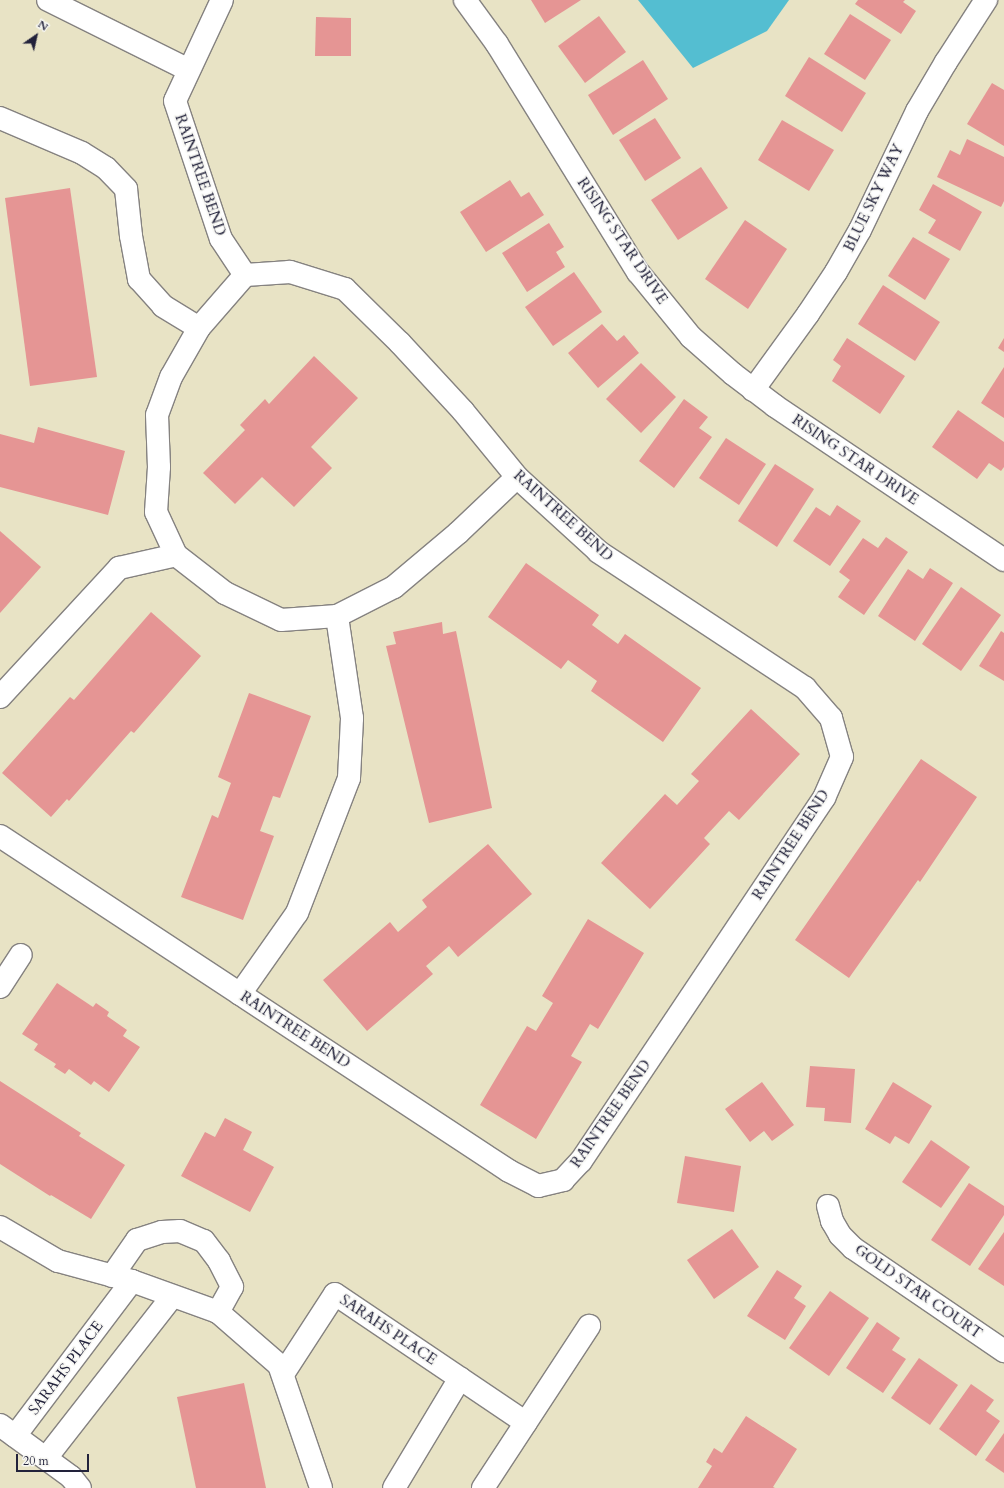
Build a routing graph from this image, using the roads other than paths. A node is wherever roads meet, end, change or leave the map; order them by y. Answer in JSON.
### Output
{"nodes":[{"id":1,"x":48,"y":0,"type":"edge"},
{"id":2,"x":222,"y":0,"type":"edge"},
{"id":3,"x":465,"y":0,"type":"edge"},
{"id":4,"x":986,"y":0,"type":"edge"},
{"id":5,"x":189,"y":70,"type":"junction"},
{"id":6,"x":0,"y":118,"type":"edge"},
{"id":7,"x":244,"y":275,"type":"junction"},
{"id":8,"x":199,"y":328,"type":"junction"},
{"id":9,"x":753,"y":390,"type":"junction"},
{"id":10,"x":517,"y":477,"type":"junction"},
{"id":11,"x":176,"y":555,"type":"junction"},
{"id":12,"x":1004,"y":560,"type":"edge"},
{"id":13,"x":337,"y":616,"type":"junction"},
{"id":14,"x":0,"y":697,"type":"edge"},
{"id":15,"x":0,"y":836,"type":"edge"},
{"id":16,"x":21,"y":955,"type":"dead end"},
{"id":17,"x":0,"y":987,"type":"edge"},
{"id":18,"x":240,"y":994,"type":"junction"},
{"id":19,"x":828,"y":1206,"type":"dead end"},
{"id":20,"x":0,"y":1227,"type":"edge"},
{"id":21,"x":122,"y":1278,"type":"junction"},
{"id":22,"x":172,"y":1297,"type":"junction"},
{"id":23,"x":218,"y":1312,"type":"junction"},
{"id":24,"x":589,"y":1326,"type":"dead end"},
{"id":25,"x":1004,"y":1350,"type":"edge"},
{"id":26,"x":283,"y":1374,"type":"junction"},
{"id":27,"x":460,"y":1378,"type":"junction"},
{"id":28,"x":526,"y":1423,"type":"junction"},
{"id":29,"x":7,"y":1431,"type":"edge"},
{"id":30,"x":46,"y":1458,"type":"junction"},
{"id":31,"x":80,"y":1488,"type":"edge"},
{"id":32,"x":321,"y":1488,"type":"edge"},
{"id":33,"x":394,"y":1488,"type":"edge"},
{"id":34,"x":483,"y":1488,"type":"edge"}],
"edges":[{"from":1,"to":5,"type":"street"},
{"from":2,"to":5,"type":"street","name":"RAINTREE BEND"},
{"from":3,"to":9,"type":"street","name":"RISING STAR DRIVE"},
{"from":4,"to":9,"type":"street","name":"BLUE SKY WAY"},
{"from":5,"to":7,"type":"street","name":"RAINTREE BEND"},
{"from":6,"to":8,"type":"street"},
{"from":7,"to":8,"type":"street"},
{"from":7,"to":10,"type":"street","name":"RAINTREE BEND"},
{"from":8,"to":11,"type":"street"},
{"from":9,"to":12,"type":"street","name":"RISING STAR DRIVE"},
{"from":10,"to":13,"type":"street"},
{"from":10,"to":18,"type":"street","name":"RAINTREE BEND"},
{"from":11,"to":13,"type":"street"},
{"from":11,"to":14,"type":"street"},
{"from":13,"to":18,"type":"street"},
{"from":15,"to":18,"type":"street","name":"RAINTREE BEND"},
{"from":16,"to":17,"type":"street"},
{"from":19,"to":25,"type":"street","name":"GOLD STAR COURT"},
{"from":20,"to":21,"type":"street"},
{"from":21,"to":22,"type":"street"},
{"from":21,"to":23,"type":"street","name":"SARAHS PLACE"},
{"from":21,"to":29,"type":"street","name":"SARAHS PLACE"},
{"from":22,"to":23,"type":"street"},
{"from":22,"to":30,"type":"street"},
{"from":23,"to":26,"type":"street"},
{"from":24,"to":28,"type":"street"},
{"from":26,"to":27,"type":"street","name":"SARAHS PLACE"},
{"from":26,"to":32,"type":"street"},
{"from":27,"to":28,"type":"street","name":"SARAHS PLACE"},
{"from":27,"to":33,"type":"street"},
{"from":28,"to":34,"type":"street"},
{"from":29,"to":30,"type":"street"},
{"from":30,"to":31,"type":"street"}]}
